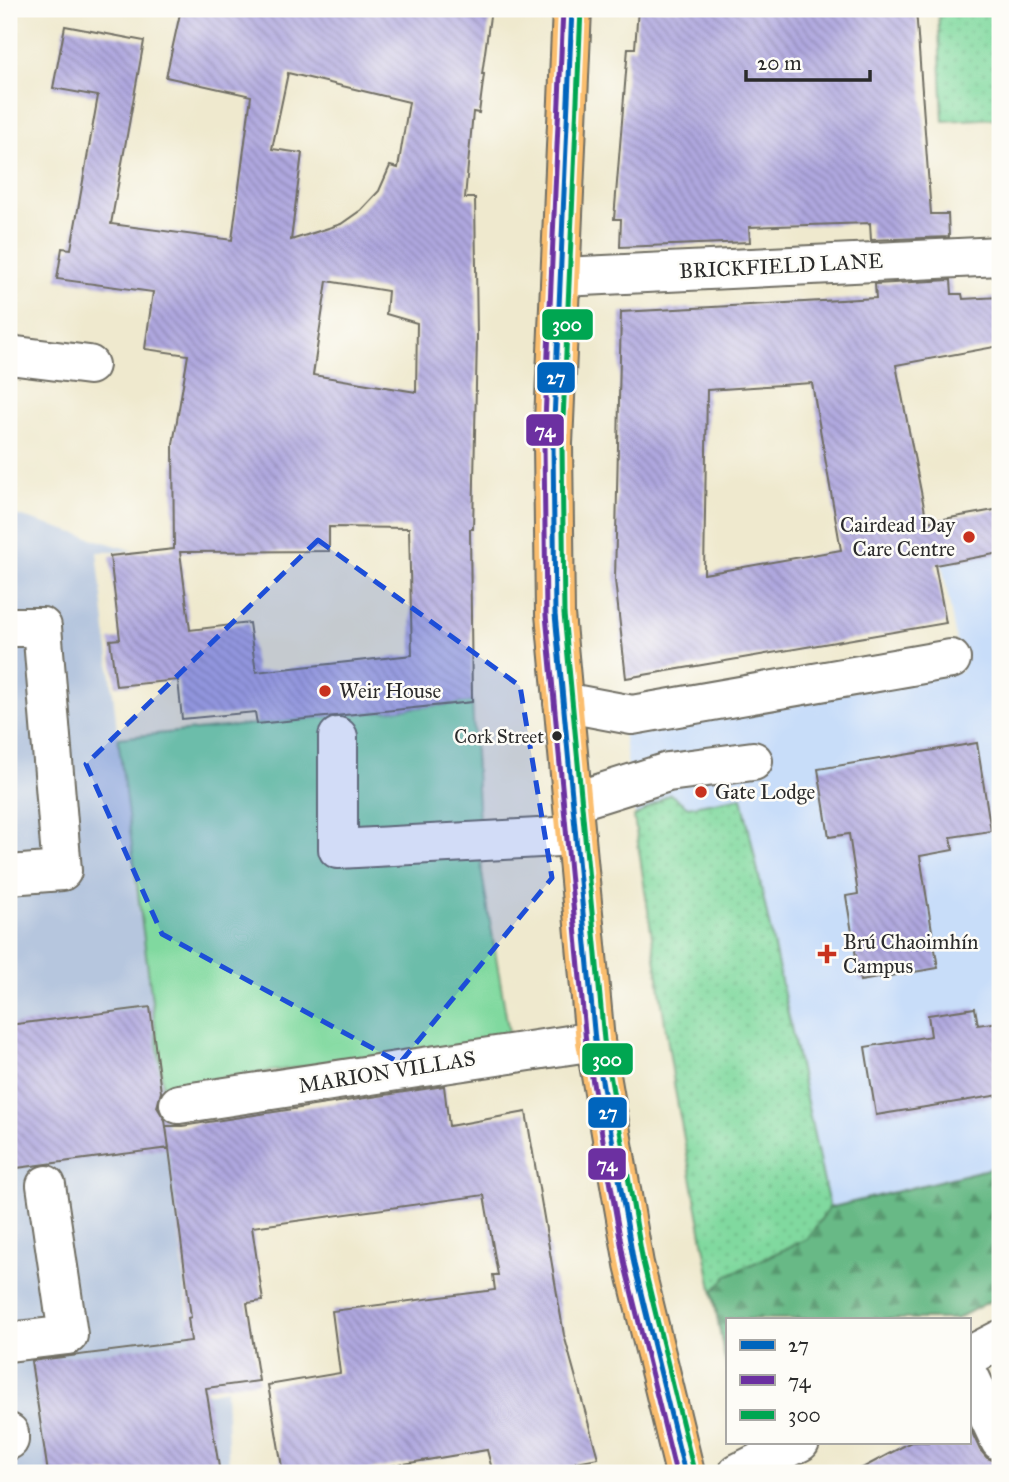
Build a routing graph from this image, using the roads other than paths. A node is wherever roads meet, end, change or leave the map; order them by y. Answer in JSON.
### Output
{"nodes":[{"id":1,"x":572,"y":9,"type":"edge"},
{"id":2,"x":1000,"y":256,"type":"edge"},
{"id":3,"x":562,"y":277,"type":"junction"},
{"id":4,"x":9,"y":355,"type":"edge"},
{"id":5,"x":89,"y":365,"type":"dead end"},
{"id":6,"x":9,"y":627,"type":"edge"},
{"id":7,"x":951,"y":659,"type":"dead end"},
{"id":8,"x":563,"y":702,"type":"junction"},
{"id":9,"x":338,"y":737,"type":"dead end"},
{"id":10,"x":753,"y":761,"type":"dead end"},
{"id":11,"x":574,"y":819,"type":"junction"},
{"id":12,"x":9,"y":875,"type":"edge"},
{"id":13,"x":595,"y":1041,"type":"junction"},
{"id":14,"x":179,"y":1104,"type":"dead end"},
{"id":15,"x":46,"y":1185,"type":"dead end"},
{"id":16,"x":1000,"y":1340,"type":"edge"},
{"id":17,"x":9,"y":1342,"type":"edge"},
{"id":18,"x":970,"y":1355,"type":"edge"},
{"id":19,"x":970,"y":1377,"type":"edge"},
{"id":20,"x":9,"y":1433,"type":"edge"},
{"id":21,"x":9,"y":1440,"type":"edge"},
{"id":22,"x":1000,"y":1441,"type":"edge"},
{"id":23,"x":796,"y":1444,"type":"edge"},
{"id":24,"x":685,"y":1473,"type":"edge"},
{"id":25,"x":738,"y":1473,"type":"edge"}],
"edges":[{"from":1,"to":3,"type":"main road"},
{"from":2,"to":3,"type":"street","name":"BRICKFIELD LANE"},
{"from":3,"to":8,"type":"main road"},
{"from":4,"to":5,"type":"street"},
{"from":6,"to":12,"type":"street"},
{"from":7,"to":8,"type":"street"},
{"from":8,"to":11,"type":"main road"},
{"from":9,"to":11,"type":"street"},
{"from":10,"to":11,"type":"street"},
{"from":11,"to":13,"type":"main road"},
{"from":13,"to":14,"type":"street","name":"MARION VILLAS"},
{"from":13,"to":24,"type":"main road"},
{"from":15,"to":17,"type":"street"},
{"from":16,"to":18,"type":"street"},
{"from":19,"to":22,"type":"street"},
{"from":20,"to":21,"type":"street"},
{"from":23,"to":25,"type":"street"}]}
